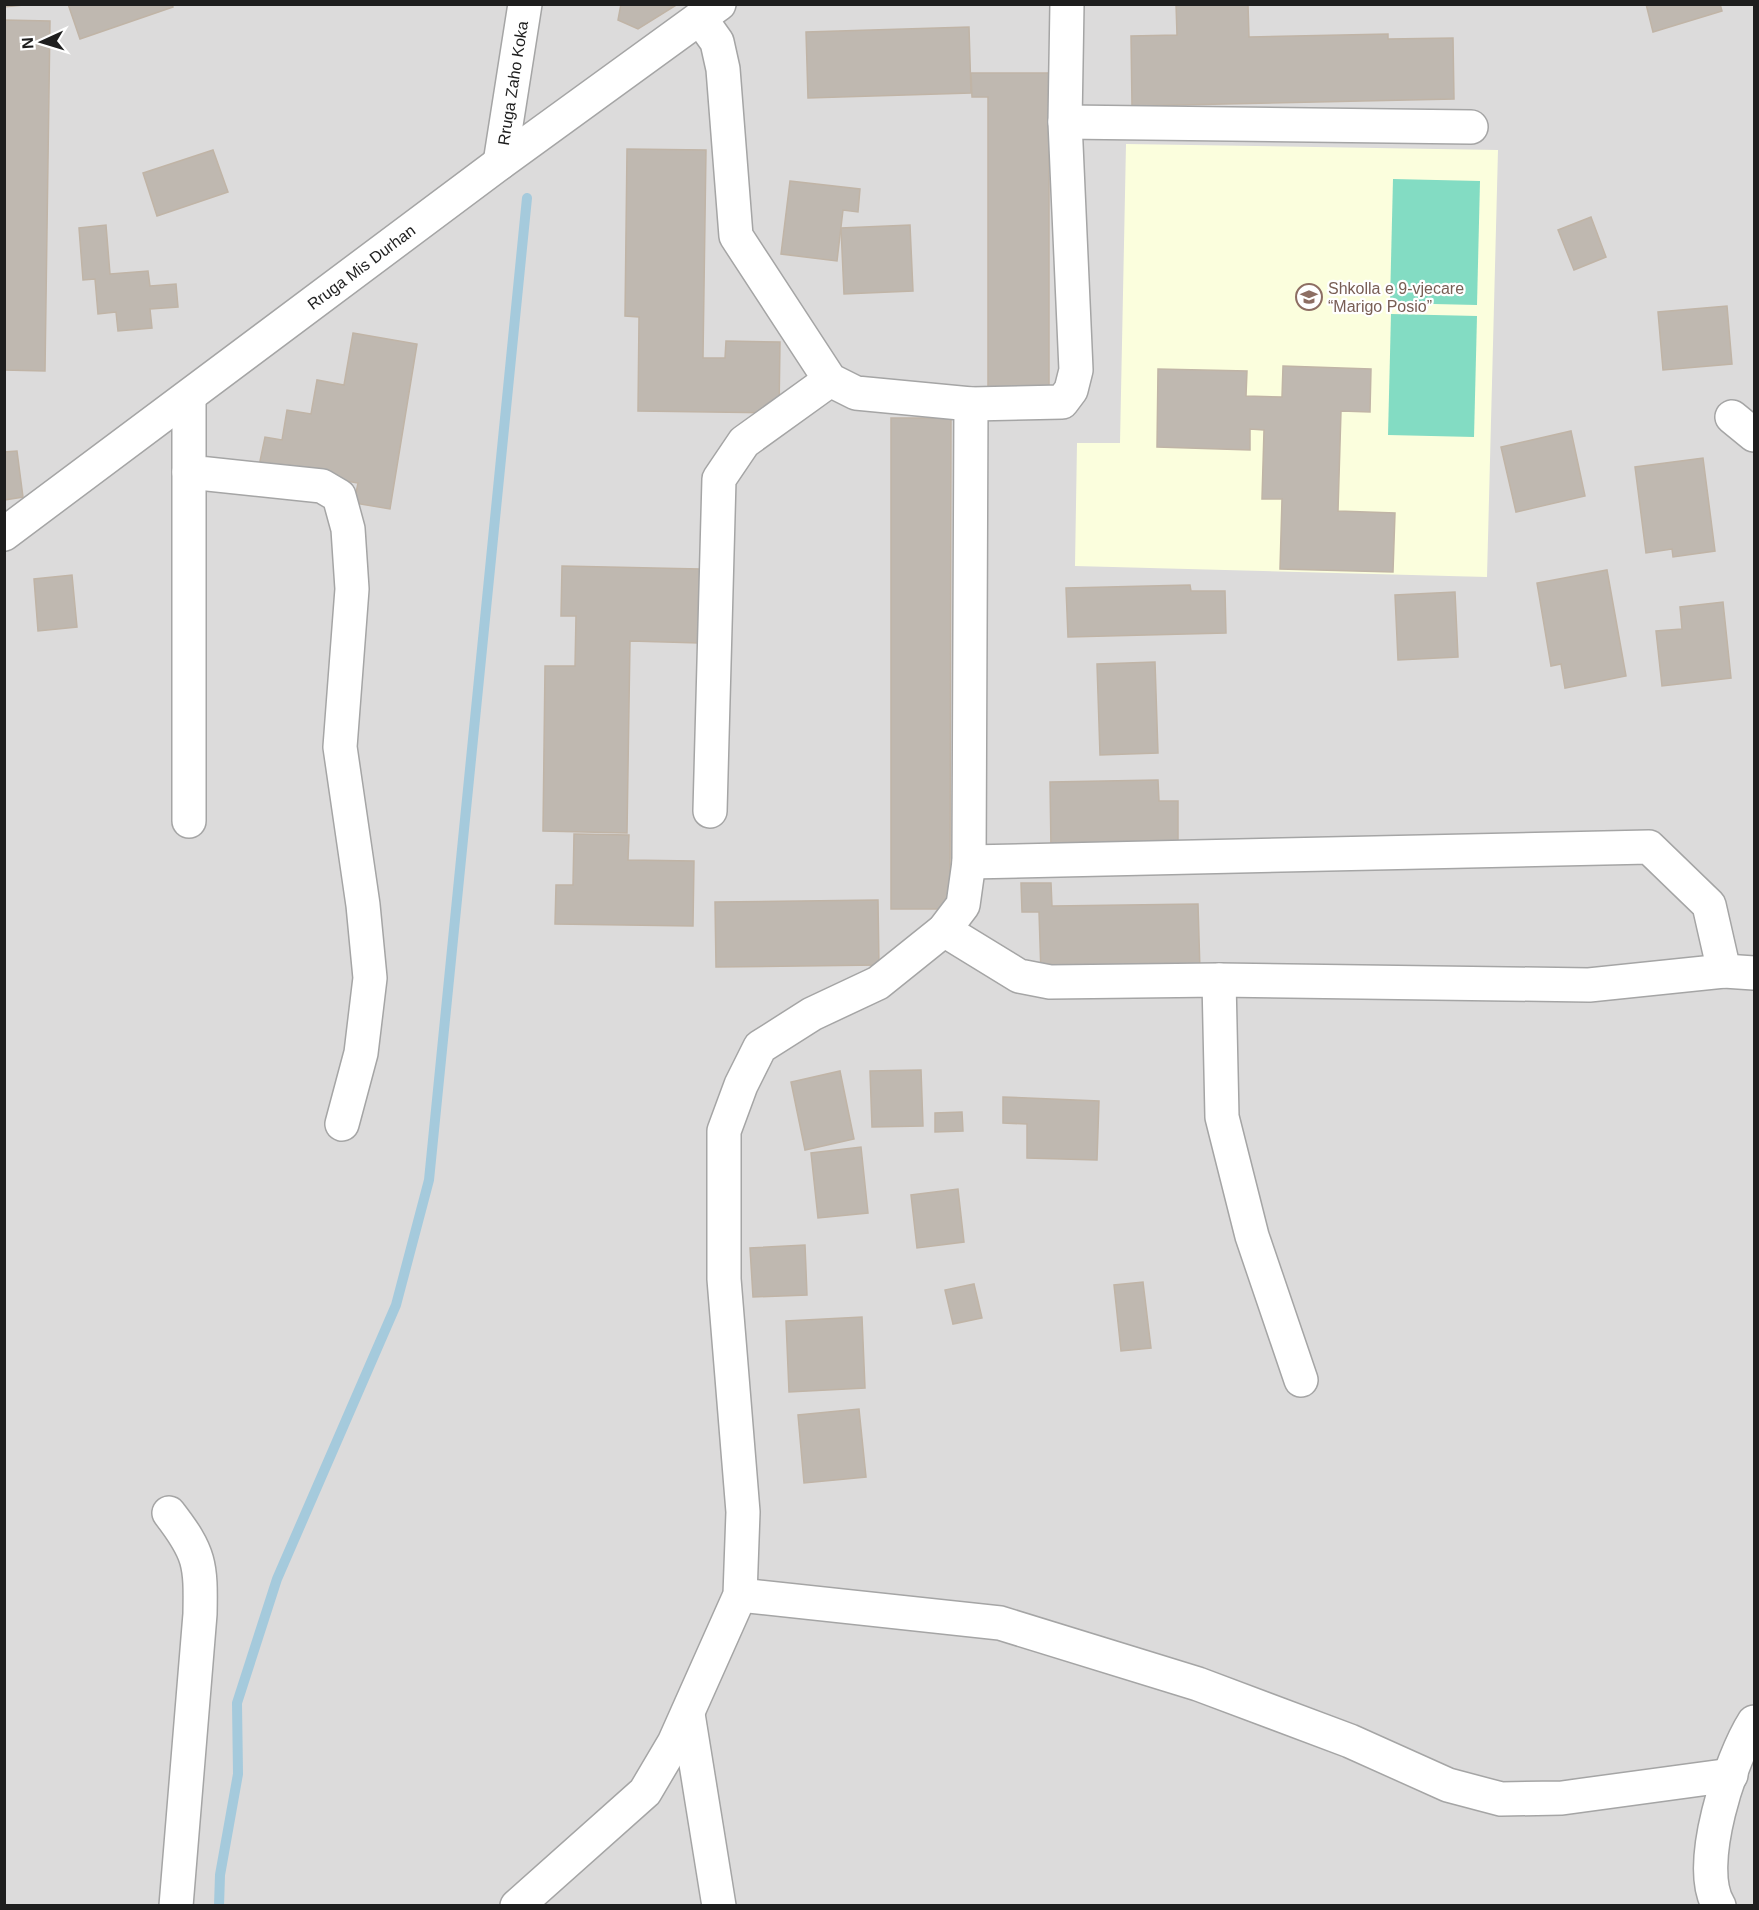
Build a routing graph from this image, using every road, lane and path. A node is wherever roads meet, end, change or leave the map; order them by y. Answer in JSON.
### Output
{"nodes":[{"id":1,"x":525,"y":4,"type":"edge"},
{"id":2,"x":1066,"y":4,"type":"edge"},
{"id":3,"x":709,"y":11,"type":"edge"},
{"id":4,"x":1065,"y":122,"type":"junction"},
{"id":5,"x":1471,"y":127,"type":"dead end"},
{"id":6,"x":500,"y":163,"type":"junction"},
{"id":7,"x":830,"y":380,"type":"junction"},
{"id":8,"x":189,"y":398,"type":"junction"},
{"id":9,"x":971,"y":404,"type":"junction"},
{"id":10,"x":189,"y":472,"type":"junction"},
{"id":11,"x":4,"y":534,"type":"edge"},
{"id":12,"x":710,"y":811,"type":"dead end"},
{"id":13,"x":189,"y":821,"type":"dead end"},
{"id":14,"x":969,"y":862,"type":"junction"},
{"id":15,"x":944,"y":930,"type":"junction"},
{"id":16,"x":1739,"y":972,"type":"edge"},
{"id":17,"x":1219,"y":980,"type":"junction"},
{"id":18,"x":342,"y":1124,"type":"dead end"},
{"id":19,"x":1301,"y":1380,"type":"dead end"},
{"id":20,"x":169,"y":1513,"type":"dead end"},
{"id":21,"x":740,"y":1595,"type":"junction"},
{"id":22,"x":688,"y":1714,"type":"junction"},
{"id":23,"x":1755,"y":1722,"type":"edge"},
{"id":24,"x":1731,"y":1775,"type":"junction"},
{"id":25,"x":1715,"y":1904,"type":"edge"},
{"id":26,"x":176,"y":1905,"type":"edge"},
{"id":27,"x":517,"y":1905,"type":"edge"},
{"id":28,"x":719,"y":1905,"type":"edge"}],
"edges":[{"from":1,"to":6,"type":"street","name":"Rruga Zaho Koka"},
{"from":2,"to":4,"type":"street"},
{"from":3,"to":6,"type":"street","name":"Rruga Mis Durhan"},
{"from":3,"to":7,"type":"street"},
{"from":4,"to":5,"type":"street"},
{"from":4,"to":9,"type":"street"},
{"from":6,"to":8,"type":"street","name":"Rruga Mis Durhan"},
{"from":7,"to":9,"type":"street"},
{"from":7,"to":12,"type":"street"},
{"from":8,"to":10,"type":"street"},
{"from":8,"to":11,"type":"street","name":"Rruga Mis Durhan"},
{"from":9,"to":14,"type":"street"},
{"from":10,"to":13,"type":"street"},
{"from":10,"to":18,"type":"street"},
{"from":14,"to":15,"type":"street"},
{"from":14,"to":16,"type":"street"},
{"from":15,"to":17,"type":"street"},
{"from":15,"to":21,"type":"street"},
{"from":16,"to":17,"type":"street"},
{"from":17,"to":19,"type":"street"},
{"from":20,"to":26,"type":"street"},
{"from":21,"to":22,"type":"street"},
{"from":21,"to":24,"type":"street"},
{"from":22,"to":27,"type":"street"},
{"from":22,"to":28,"type":"street"},
{"from":23,"to":24,"type":"street"},
{"from":24,"to":25,"type":"street"}]}
